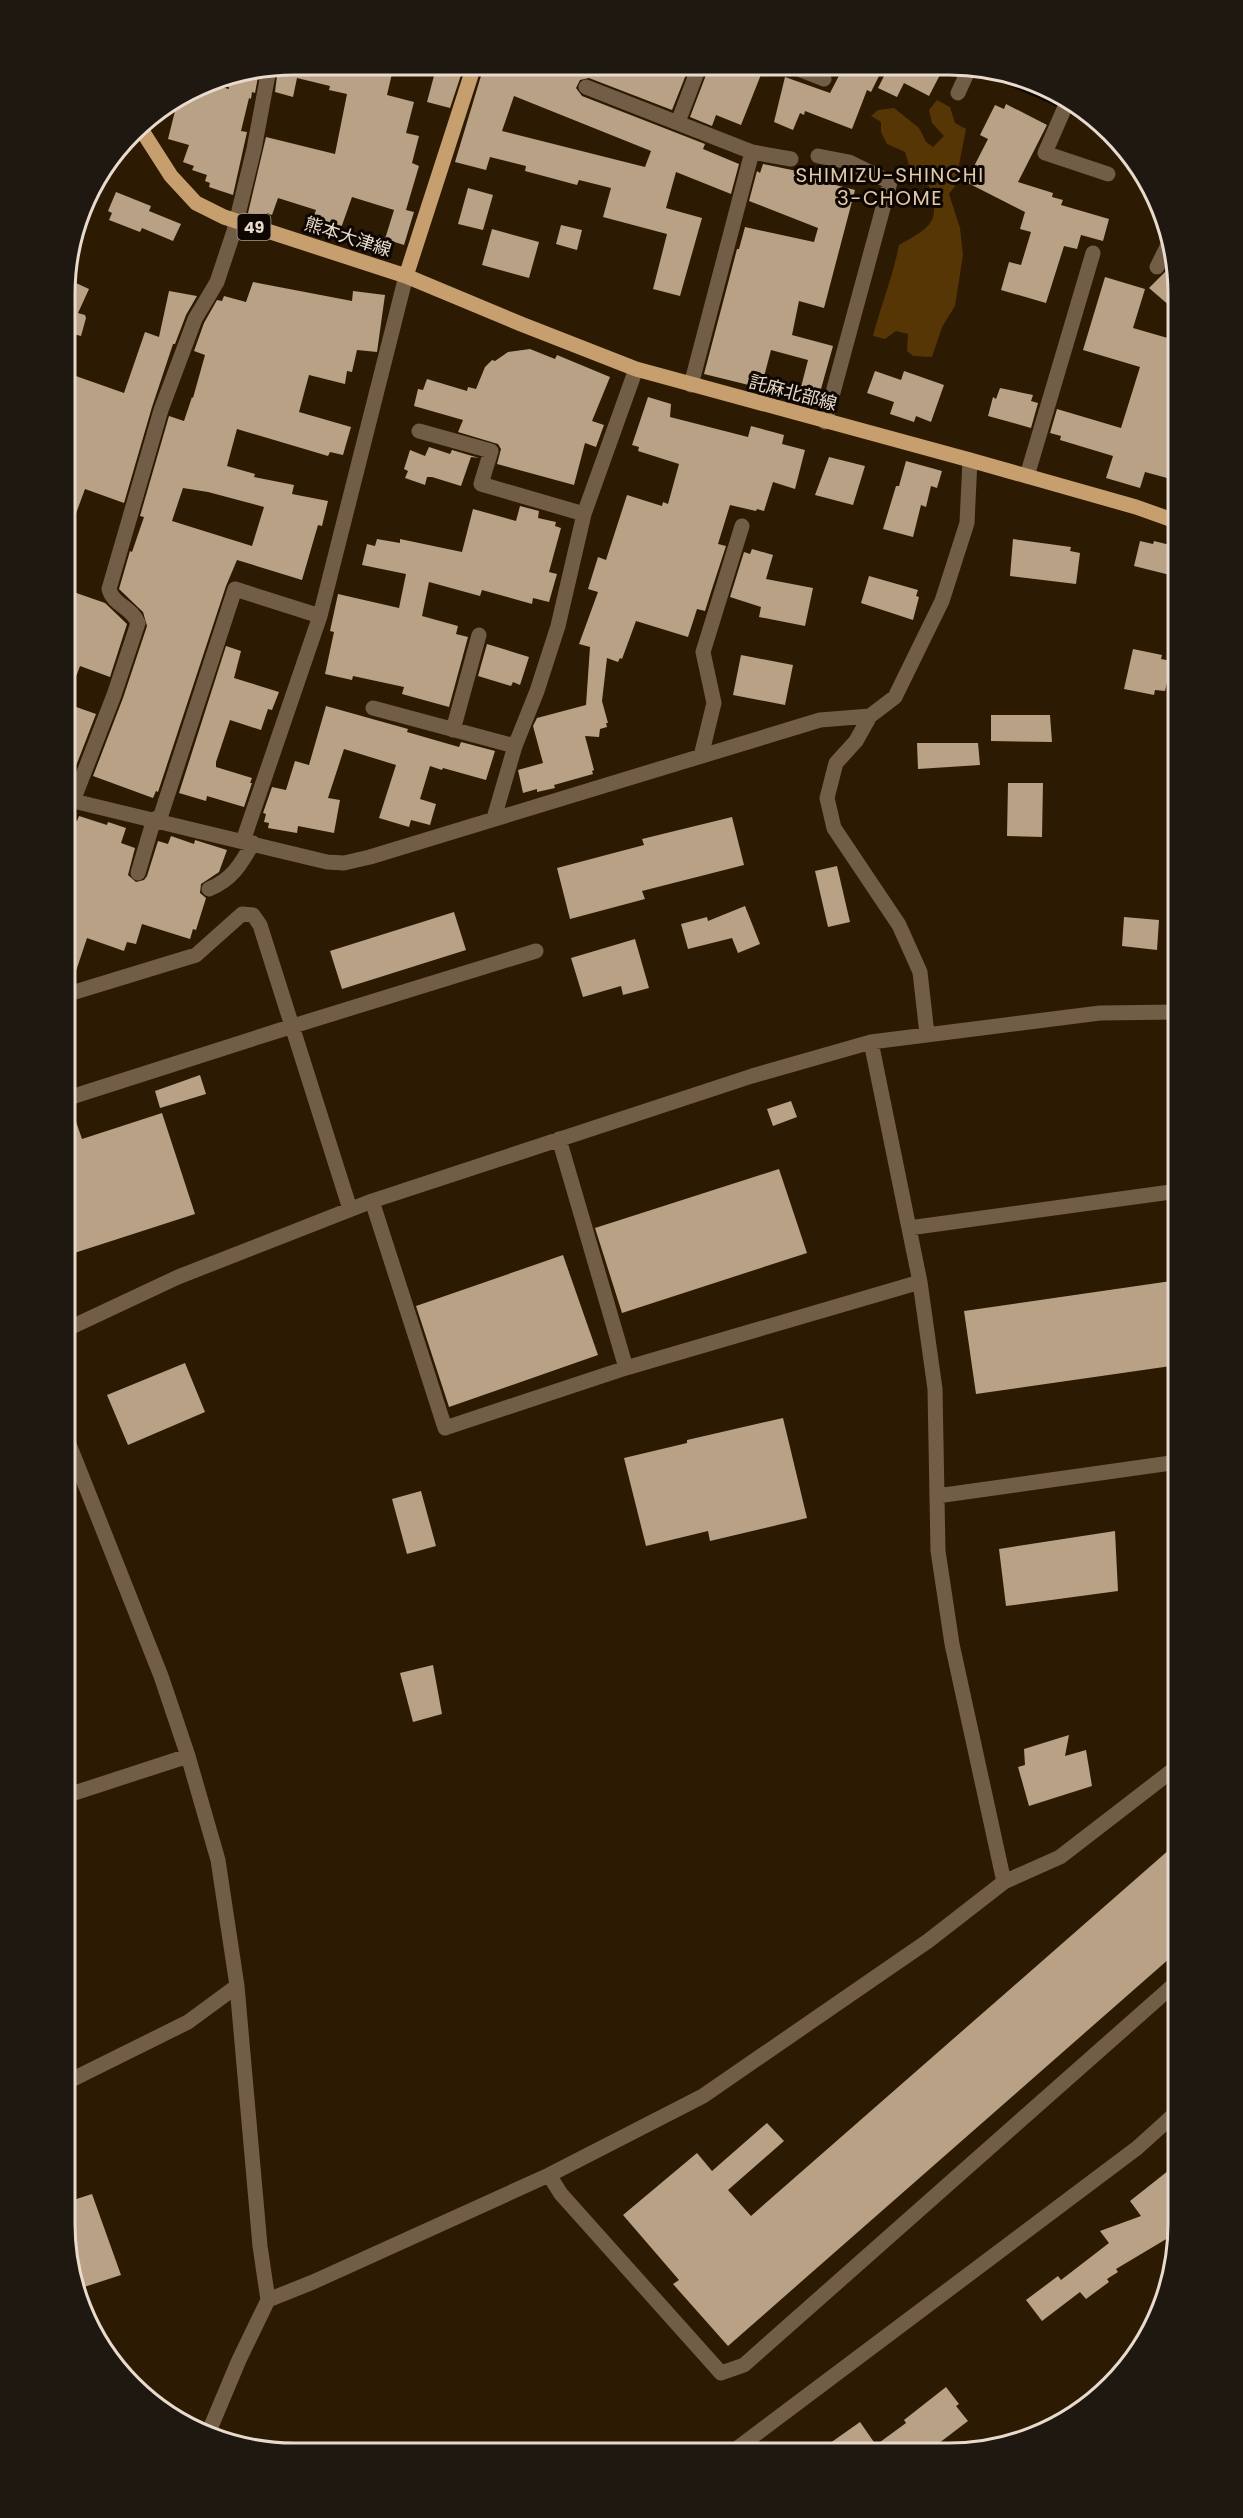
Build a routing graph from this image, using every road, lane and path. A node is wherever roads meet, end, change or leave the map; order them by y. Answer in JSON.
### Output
{"nodes":[{"id":1,"x":471,"y":75,"type":"edge"},
{"id":2,"x":696,"y":75,"type":"edge"},
{"id":3,"x":816,"y":75,"type":"edge"},
{"id":4,"x":966,"y":75,"type":"edge"},
{"id":5,"x":268,"y":77,"type":"edge"},
{"id":6,"x":824,"y":78,"type":"dead end"},
{"id":7,"x":586,"y":87,"type":"dead end"},
{"id":8,"x":958,"y":93,"type":"dead end"},
{"id":9,"x":1065,"y":108,"type":"edge"},
{"id":10,"x":678,"y":122,"type":"junction"},
{"id":11,"x":144,"y":134,"type":"edge"},
{"id":12,"x":752,"y":152,"type":"junction"},
{"id":13,"x":818,"y":156,"type":"dead end"},
{"id":14,"x":790,"y":159,"type":"dead end"},
{"id":15,"x":1108,"y":174,"type":"dead end"},
{"id":16,"x":235,"y":221,"type":"junction"},
{"id":17,"x":1093,"y":253,"type":"dead end"},
{"id":18,"x":1164,"y":253,"type":"edge"},
{"id":19,"x":1157,"y":267,"type":"dead end"},
{"id":20,"x":406,"y":276,"type":"junction"},
{"id":21,"x":636,"y":369,"type":"junction"},
{"id":22,"x":691,"y":385,"type":"junction"},
{"id":23,"x":825,"y":422,"type":"junction"},
{"id":24,"x":419,"y":431,"type":"dead end"},
{"id":25,"x":970,"y":460,"type":"junction"},
{"id":26,"x":1027,"y":476,"type":"junction"},
{"id":27,"x":584,"y":514,"type":"junction"},
{"id":28,"x":1168,"y":518,"type":"edge"},
{"id":29,"x":742,"y":526,"type":"dead end"},
{"id":30,"x":320,"y":616,"type":"junction"},
{"id":31,"x":479,"y":635,"type":"dead end"},
{"id":32,"x":373,"y":708,"type":"dead end"},
{"id":33,"x":870,"y":716,"type":"junction"},
{"id":34,"x":453,"y":730,"type":"junction"},
{"id":35,"x":515,"y":746,"type":"junction"},
{"id":36,"x":701,"y":756,"type":"junction"},
{"id":37,"x":75,"y":783,"type":"edge"},
{"id":38,"x":75,"y":803,"type":"edge"},
{"id":39,"x":494,"y":818,"type":"junction"},
{"id":40,"x":156,"y":820,"type":"junction"},
{"id":41,"x":248,"y":842,"type":"junction"},
{"id":42,"x":138,"y":873,"type":"dead end"},
{"id":43,"x":209,"y":889,"type":"dead end"},
{"id":44,"x":536,"y":951,"type":"dead end"},
{"id":45,"x":75,"y":992,"type":"edge"},
{"id":46,"x":1168,"y":1012,"type":"edge"},
{"id":47,"x":293,"y":1026,"type":"junction"},
{"id":48,"x":927,"y":1034,"type":"junction"},
{"id":49,"x":872,"y":1042,"type":"junction"},
{"id":50,"x":75,"y":1096,"type":"edge"},
{"id":51,"x":559,"y":1139,"type":"junction"},
{"id":52,"x":1168,"y":1192,"type":"edge"},
{"id":53,"x":372,"y":1201,"type":"junction"},
{"id":54,"x":350,"y":1209,"type":"junction"},
{"id":55,"x":909,"y":1228,"type":"junction"},
{"id":56,"x":920,"y":1282,"type":"junction"},
{"id":57,"x":75,"y":1325,"type":"edge"},
{"id":58,"x":626,"y":1368,"type":"junction"},
{"id":59,"x":75,"y":1459,"type":"edge"},
{"id":60,"x":1168,"y":1463,"type":"edge"},
{"id":61,"x":937,"y":1496,"type":"junction"},
{"id":62,"x":188,"y":1756,"type":"junction"},
{"id":63,"x":1168,"y":1774,"type":"edge"},
{"id":64,"x":75,"y":1793,"type":"edge"},
{"id":65,"x":1004,"y":1882,"type":"junction"},
{"id":66,"x":237,"y":1986,"type":"junction"},
{"id":67,"x":1168,"y":1990,"type":"edge"},
{"id":68,"x":75,"y":2078,"type":"edge"},
{"id":69,"x":1168,"y":2120,"type":"edge"},
{"id":70,"x":549,"y":2175,"type":"junction"},
{"id":71,"x":268,"y":2300,"type":"junction"},
{"id":72,"x":211,"y":2426,"type":"edge"},
{"id":73,"x":743,"y":2443,"type":"edge"}],
"edges":[{"from":1,"to":20,"type":"main road","name":"熊本大津線"},
{"from":2,"to":10,"type":"street"},
{"from":3,"to":6,"type":"street"},
{"from":4,"to":8,"type":"street"},
{"from":5,"to":16,"type":"street"},
{"from":7,"to":10,"type":"street"},
{"from":9,"to":15,"type":"street"},
{"from":10,"to":12,"type":"street"},
{"from":11,"to":16,"type":"main road","name":"熊本大津線","number":"49"},
{"from":12,"to":14,"type":"street"},
{"from":12,"to":22,"type":"street"},
{"from":13,"to":23,"type":"street"},
{"from":16,"to":20,"type":"main road","name":"熊本大津線","number":"49"},
{"from":16,"to":37,"type":"street"},
{"from":17,"to":26,"type":"street"},
{"from":18,"to":19,"type":"street"},
{"from":20,"to":21,"type":"main road","name":"託麻北部線"},
{"from":20,"to":30,"type":"street"},
{"from":21,"to":22,"type":"main road","name":"託麻北部線"},
{"from":21,"to":27,"type":"street"},
{"from":22,"to":23,"type":"main road","name":"託麻北部線"},
{"from":23,"to":25,"type":"main road","name":"託麻北部線"},
{"from":24,"to":27,"type":"street"},
{"from":25,"to":26,"type":"main road","name":"託麻北部線"},
{"from":25,"to":33,"type":"street"},
{"from":26,"to":28,"type":"main road","name":"託麻北部線"},
{"from":27,"to":35,"type":"street"},
{"from":29,"to":36,"type":"street"},
{"from":30,"to":40,"type":"street"},
{"from":30,"to":41,"type":"street"},
{"from":31,"to":34,"type":"street"},
{"from":32,"to":34,"type":"street"},
{"from":33,"to":36,"type":"street"},
{"from":33,"to":48,"type":"street"},
{"from":34,"to":35,"type":"street"},
{"from":35,"to":39,"type":"street"},
{"from":36,"to":39,"type":"street"},
{"from":38,"to":40,"type":"street"},
{"from":39,"to":41,"type":"street"},
{"from":40,"to":41,"type":"street"},
{"from":40,"to":42,"type":"street"},
{"from":41,"to":43,"type":"street"},
{"from":44,"to":47,"type":"street"},
{"from":45,"to":47,"type":"street"},
{"from":46,"to":48,"type":"street"},
{"from":47,"to":50,"type":"street"},
{"from":47,"to":54,"type":"street"},
{"from":48,"to":49,"type":"street"},
{"from":49,"to":51,"type":"street"},
{"from":49,"to":55,"type":"street"},
{"from":51,"to":53,"type":"street"},
{"from":51,"to":58,"type":"street"},
{"from":52,"to":55,"type":"street"},
{"from":53,"to":54,"type":"street"},
{"from":53,"to":58,"type":"street"},
{"from":54,"to":57,"type":"street"},
{"from":55,"to":56,"type":"street"},
{"from":56,"to":58,"type":"street"},
{"from":56,"to":61,"type":"street"},
{"from":59,"to":62,"type":"street"},
{"from":60,"to":61,"type":"street"},
{"from":61,"to":65,"type":"street"},
{"from":62,"to":64,"type":"street"},
{"from":62,"to":66,"type":"street"},
{"from":63,"to":65,"type":"street"},
{"from":65,"to":70,"type":"street"},
{"from":66,"to":68,"type":"street"},
{"from":66,"to":71,"type":"street"},
{"from":67,"to":70,"type":"street"},
{"from":69,"to":73,"type":"street"},
{"from":70,"to":71,"type":"street"},
{"from":71,"to":72,"type":"street"}]}
